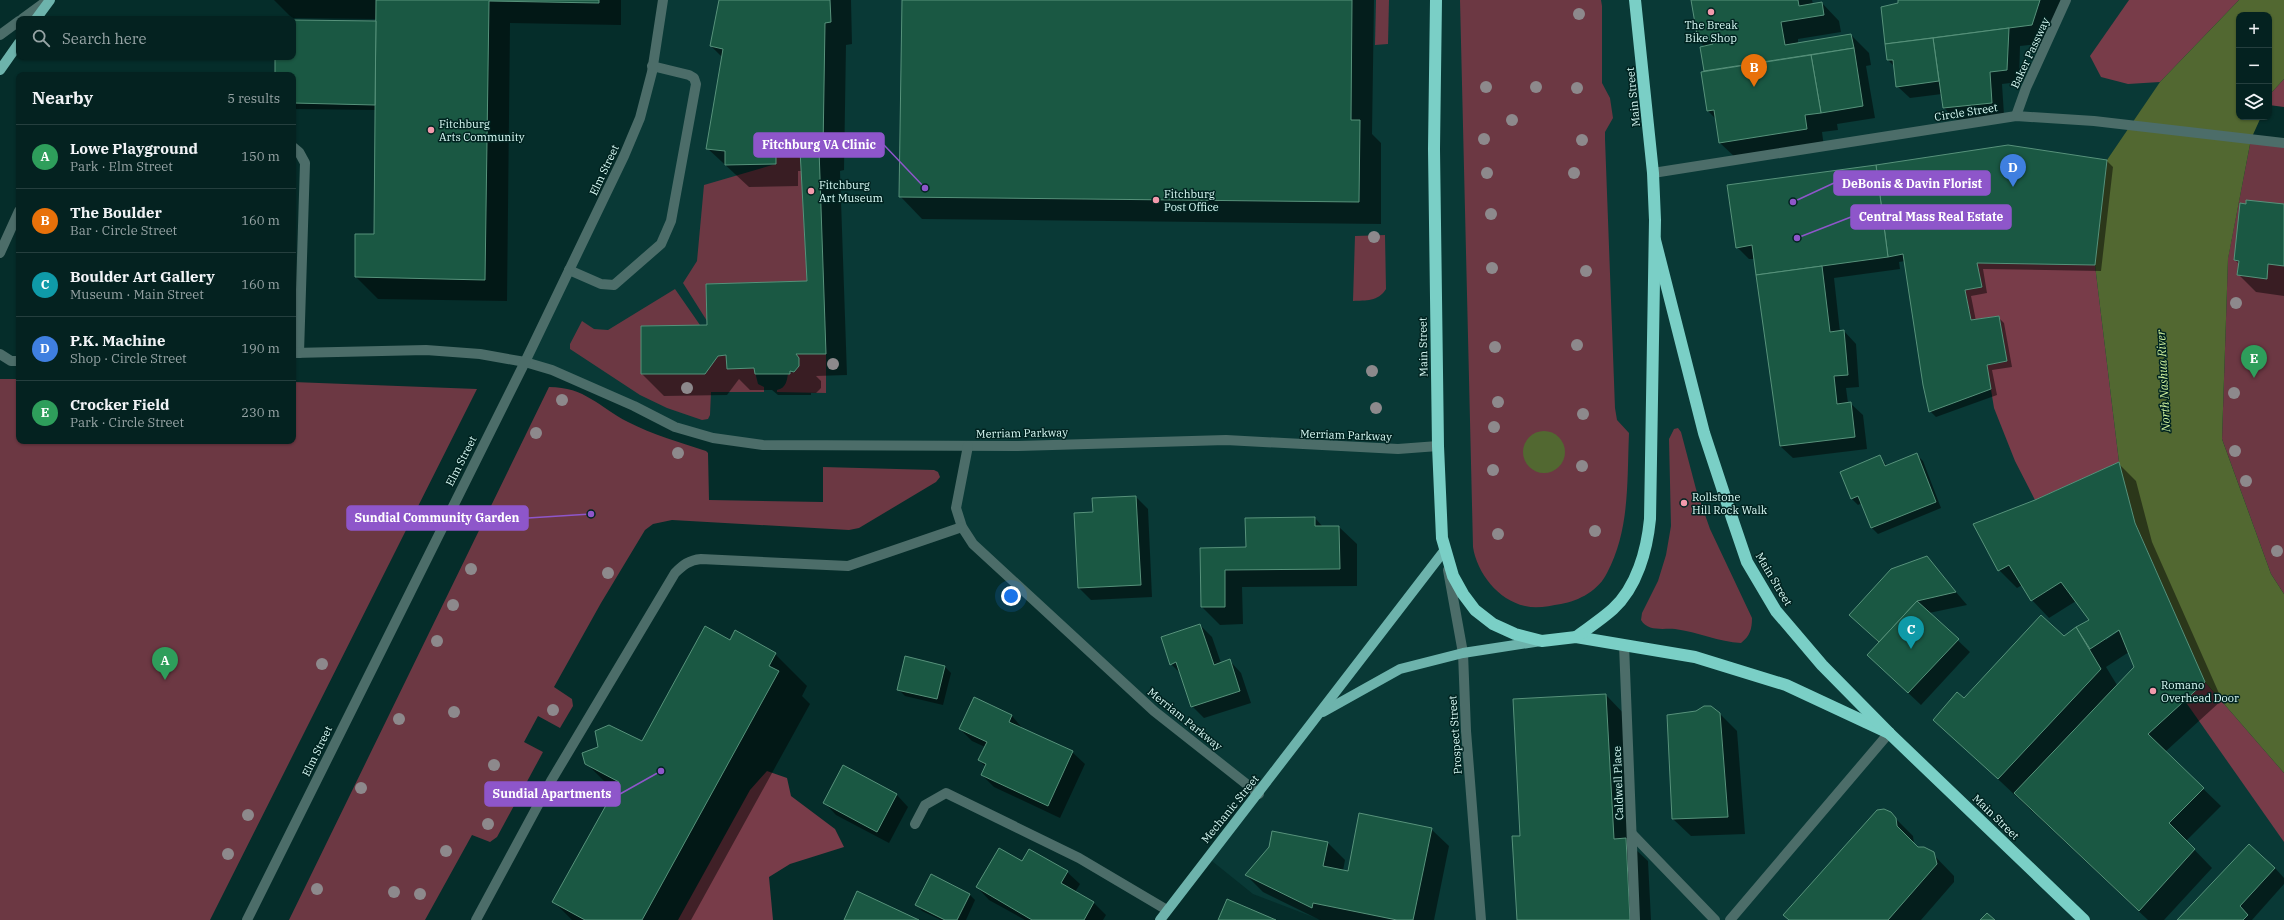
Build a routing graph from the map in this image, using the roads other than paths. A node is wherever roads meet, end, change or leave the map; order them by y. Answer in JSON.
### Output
{"nodes":[{"id":1,"x":49,"y":0,"type":"edge"},
{"id":2,"x":663,"y":0,"type":"edge"},
{"id":3,"x":1436,"y":0,"type":"edge"},
{"id":4,"x":1635,"y":0,"type":"edge"},
{"id":5,"x":2066,"y":0,"type":"edge"},
{"id":6,"x":26,"y":16,"type":"edge"},
{"id":7,"x":38,"y":16,"type":"edge"},
{"id":8,"x":16,"y":24,"type":"edge"},
{"id":9,"x":0,"y":35,"type":"edge"},
{"id":10,"x":16,"y":47,"type":"edge"},
{"id":11,"x":652,"y":66,"type":"junction"},
{"id":12,"x":0,"y":70,"type":"edge"},
{"id":13,"x":2016,"y":116,"type":"junction"},
{"id":14,"x":2284,"y":143,"type":"edge"},
{"id":15,"x":296,"y":150,"type":"edge"},
{"id":16,"x":1653,"y":173,"type":"junction"},
{"id":17,"x":16,"y":218,"type":"edge"},
{"id":18,"x":1655,"y":240,"type":"junction"},
{"id":19,"x":0,"y":253,"type":"edge"},
{"id":20,"x":569,"y":270,"type":"junction"},
{"id":21,"x":296,"y":353,"type":"edge"},
{"id":22,"x":0,"y":354,"type":"edge"},
{"id":23,"x":16,"y":361,"type":"edge"},
{"id":24,"x":525,"y":362,"type":"junction"},
{"id":25,"x":968,"y":446,"type":"junction"},
{"id":26,"x":1438,"y":446,"type":"junction"},
{"id":27,"x":962,"y":527,"type":"junction"},
{"id":28,"x":1444,"y":551,"type":"junction"},
{"id":29,"x":1576,"y":637,"type":"junction"},
{"id":30,"x":1542,"y":641,"type":"junction"},
{"id":31,"x":1624,"y":645,"type":"junction"},
{"id":32,"x":1463,"y":653,"type":"junction"},
{"id":33,"x":1320,"y":714,"type":"junction"},
{"id":34,"x":1889,"y":733,"type":"junction"},
{"id":35,"x":1258,"y":794,"type":"junction"},
{"id":36,"x":915,"y":824,"type":"dead end"},
{"id":37,"x":1632,"y":834,"type":"junction"},
{"id":38,"x":1167,"y":910,"type":"junction"},
{"id":39,"x":247,"y":920,"type":"edge"},
{"id":40,"x":476,"y":920,"type":"edge"},
{"id":41,"x":1160,"y":920,"type":"edge"},
{"id":42,"x":1481,"y":920,"type":"edge"},
{"id":43,"x":1636,"y":920,"type":"edge"},
{"id":44,"x":1715,"y":920,"type":"edge"},
{"id":45,"x":1730,"y":920,"type":"edge"},
{"id":46,"x":2084,"y":920,"type":"edge"}],
"edges":[{"from":1,"to":6,"type":"street"},
{"from":1,"to":7,"type":"main road"},
{"from":2,"to":11,"type":"street","name":"Elm Street"},
{"from":3,"to":26,"type":"highway","name":"Main Street"},
{"from":4,"to":16,"type":"highway","name":"Main Street"},
{"from":5,"to":13,"type":"street","name":"Baker Passway"},
{"from":8,"to":9,"type":"street"},
{"from":10,"to":12,"type":"main road"},
{"from":11,"to":20,"type":"street","name":"Elm Street"},
{"from":11,"to":20,"type":"street"},
{"from":13,"to":14,"type":"street","name":"Circle Street"},
{"from":13,"to":16,"type":"street","name":"Circle Street"},
{"from":15,"to":21,"type":"street"},
{"from":16,"to":18,"type":"highway","name":"Main Street"},
{"from":17,"to":19,"type":"street"},
{"from":18,"to":29,"type":"highway","name":"Main Street"},
{"from":18,"to":34,"type":"highway","name":"Main Street"},
{"from":20,"to":24,"type":"street","name":"Elm Street"},
{"from":21,"to":24,"type":"street"},
{"from":22,"to":23,"type":"street"},
{"from":24,"to":25,"type":"street"},
{"from":24,"to":39,"type":"street","name":"Elm Street"},
{"from":25,"to":26,"type":"street","name":"Merriam Parkway"},
{"from":25,"to":27,"type":"street","name":"Merriam Parkway"},
{"from":26,"to":28,"type":"highway","name":"Main Street"},
{"from":27,"to":35,"type":"street","name":"Merriam Parkway"},
{"from":27,"to":40,"type":"street"},
{"from":28,"to":30,"type":"highway","name":"Main Street"},
{"from":28,"to":32,"type":"street","name":"Prospect Street"},
{"from":28,"to":33,"type":"main road","name":"Mechanic Street"},
{"from":29,"to":30,"type":"highway","name":"Main Street"},
{"from":29,"to":31,"type":"highway","name":"Main Street"},
{"from":30,"to":32,"type":"main road","name":"Main Street"},
{"from":31,"to":34,"type":"highway","name":"Main Street"},
{"from":31,"to":37,"type":"street","name":"Caldwell Place"},
{"from":32,"to":33,"type":"main road","name":"Mechanic Street"},
{"from":32,"to":42,"type":"street","name":"Prospect Street"},
{"from":33,"to":35,"type":"main road","name":"Mechanic Street"},
{"from":34,"to":45,"type":"street"},
{"from":34,"to":46,"type":"highway","name":"Main Street"},
{"from":35,"to":38,"type":"main road","name":"Mechanic Street"},
{"from":36,"to":38,"type":"street"},
{"from":37,"to":43,"type":"street","name":"Caldwell Place"},
{"from":37,"to":44,"type":"street"},
{"from":38,"to":41,"type":"main road","name":"Mechanic Street"}]}
